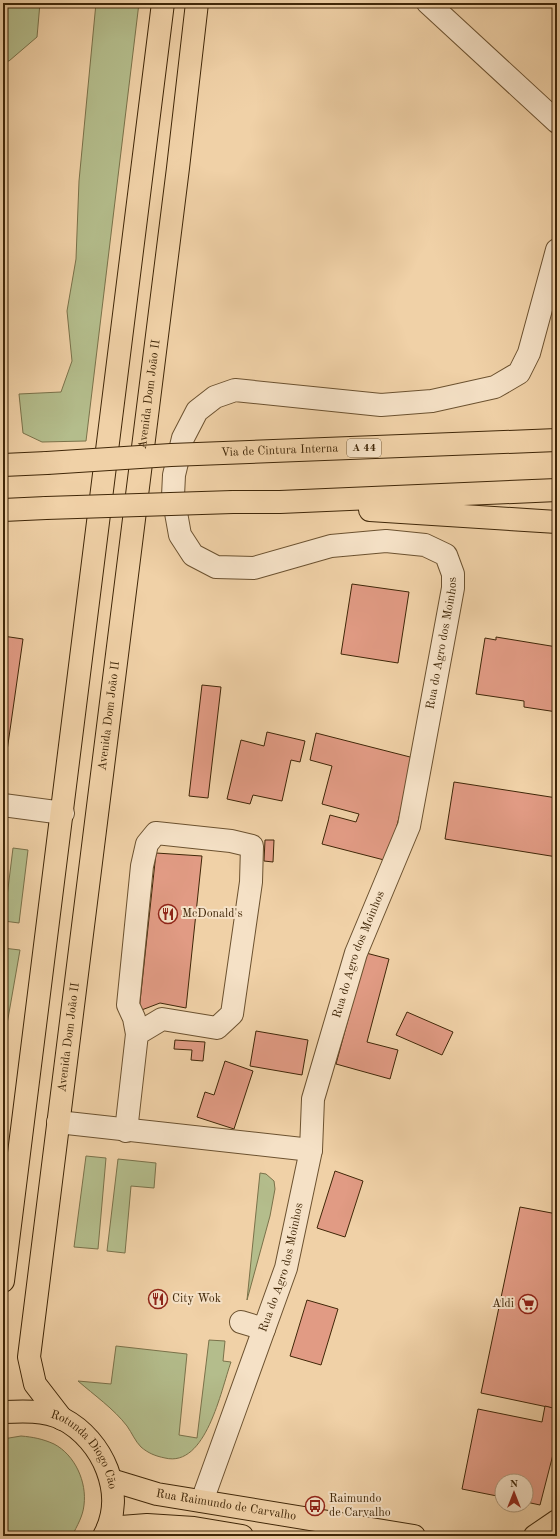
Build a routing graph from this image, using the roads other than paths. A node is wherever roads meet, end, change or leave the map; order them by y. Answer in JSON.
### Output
{"nodes":[{"id":1,"x":163,"y":3,"type":"edge"},
{"id":2,"x":197,"y":3,"type":"edge"},
{"id":3,"x":428,"y":3,"type":"edge"},
{"id":4,"x":557,"y":122,"type":"edge"},
{"id":5,"x":557,"y":250,"type":"edge"},
{"id":6,"x":557,"y":440,"type":"edge"},
{"id":7,"x":3,"y":465,"type":"edge"},
{"id":8,"x":557,"y":490,"type":"edge"},
{"id":9,"x":280,"y":502,"type":"junction"},
{"id":10,"x":3,"y":510,"type":"edge"},
{"id":11,"x":557,"y":522,"type":"edge"},
{"id":12,"x":3,"y":806,"type":"edge"},
{"id":13,"x":63,"y":813,"type":"junction"},
{"id":14,"x":137,"y":1034,"type":"junction"},
{"id":15,"x":58,"y":1122,"type":"junction"},
{"id":16,"x":126,"y":1131,"type":"junction"},
{"id":17,"x":311,"y":1150,"type":"junction"},
{"id":18,"x":3,"y":1281,"type":"edge"},
{"id":19,"x":241,"y":1322,"type":"dead end"},
{"id":20,"x":264,"y":1329,"type":"junction"},
{"id":21,"x":3,"y":1412,"type":"edge"},
{"id":22,"x":62,"y":1419,"type":"junction"},
{"id":23,"x":111,"y":1480,"type":"junction"},
{"id":24,"x":202,"y":1501,"type":"junction"},
{"id":25,"x":557,"y":1522,"type":"edge"},
{"id":26,"x":106,"y":1532,"type":"edge"},
{"id":27,"x":242,"y":1536,"type":"edge"},
{"id":28,"x":414,"y":1536,"type":"edge"},
{"id":29,"x":536,"y":1536,"type":"edge"}],
"edges":[{"from":1,"to":13,"type":"main road"},
{"from":2,"to":15,"type":"main road","name":"Avenida Dom João II"},
{"from":3,"to":4,"type":"street"},
{"from":5,"to":17,"type":"street","name":"Rua do Agro dos Moinhos"},
{"from":6,"to":7,"type":"main road","name":"Via de Cintura Interna","number":"A 44","bridge":true},
{"from":8,"to":9,"type":"main road"},
{"from":9,"to":10,"type":"main road","bridge":true},
{"from":9,"to":11,"type":"main road"},
{"from":12,"to":13,"type":"street"},
{"from":13,"to":18,"type":"main road"},
{"from":14,"to":14,"type":"street"},
{"from":14,"to":16,"type":"street"},
{"from":15,"to":16,"type":"street"},
{"from":15,"to":22,"type":"main road","name":"Avenida Dom João II"},
{"from":16,"to":17,"type":"street"},
{"from":17,"to":20,"type":"street","name":"Rua do Agro dos Moinhos"},
{"from":19,"to":20,"type":"street"},
{"from":20,"to":24,"type":"street","name":"Rua do Agro dos Moinhos"},
{"from":21,"to":22,"type":"main road","name":"Rotunda Diogo Cão"},
{"from":22,"to":23,"type":"main road","name":"Rotunda Diogo Cão"},
{"from":23,"to":24,"type":"main road","name":"Rua Raimundo de Carvalho"},
{"from":23,"to":26,"type":"main road","name":"Rotunda Diogo Cão"},
{"from":24,"to":28,"type":"main road","name":"Rua Raimundo de Carvalho"},
{"from":25,"to":29,"type":"main road"},
{"from":26,"to":27,"type":"main road"}]}
